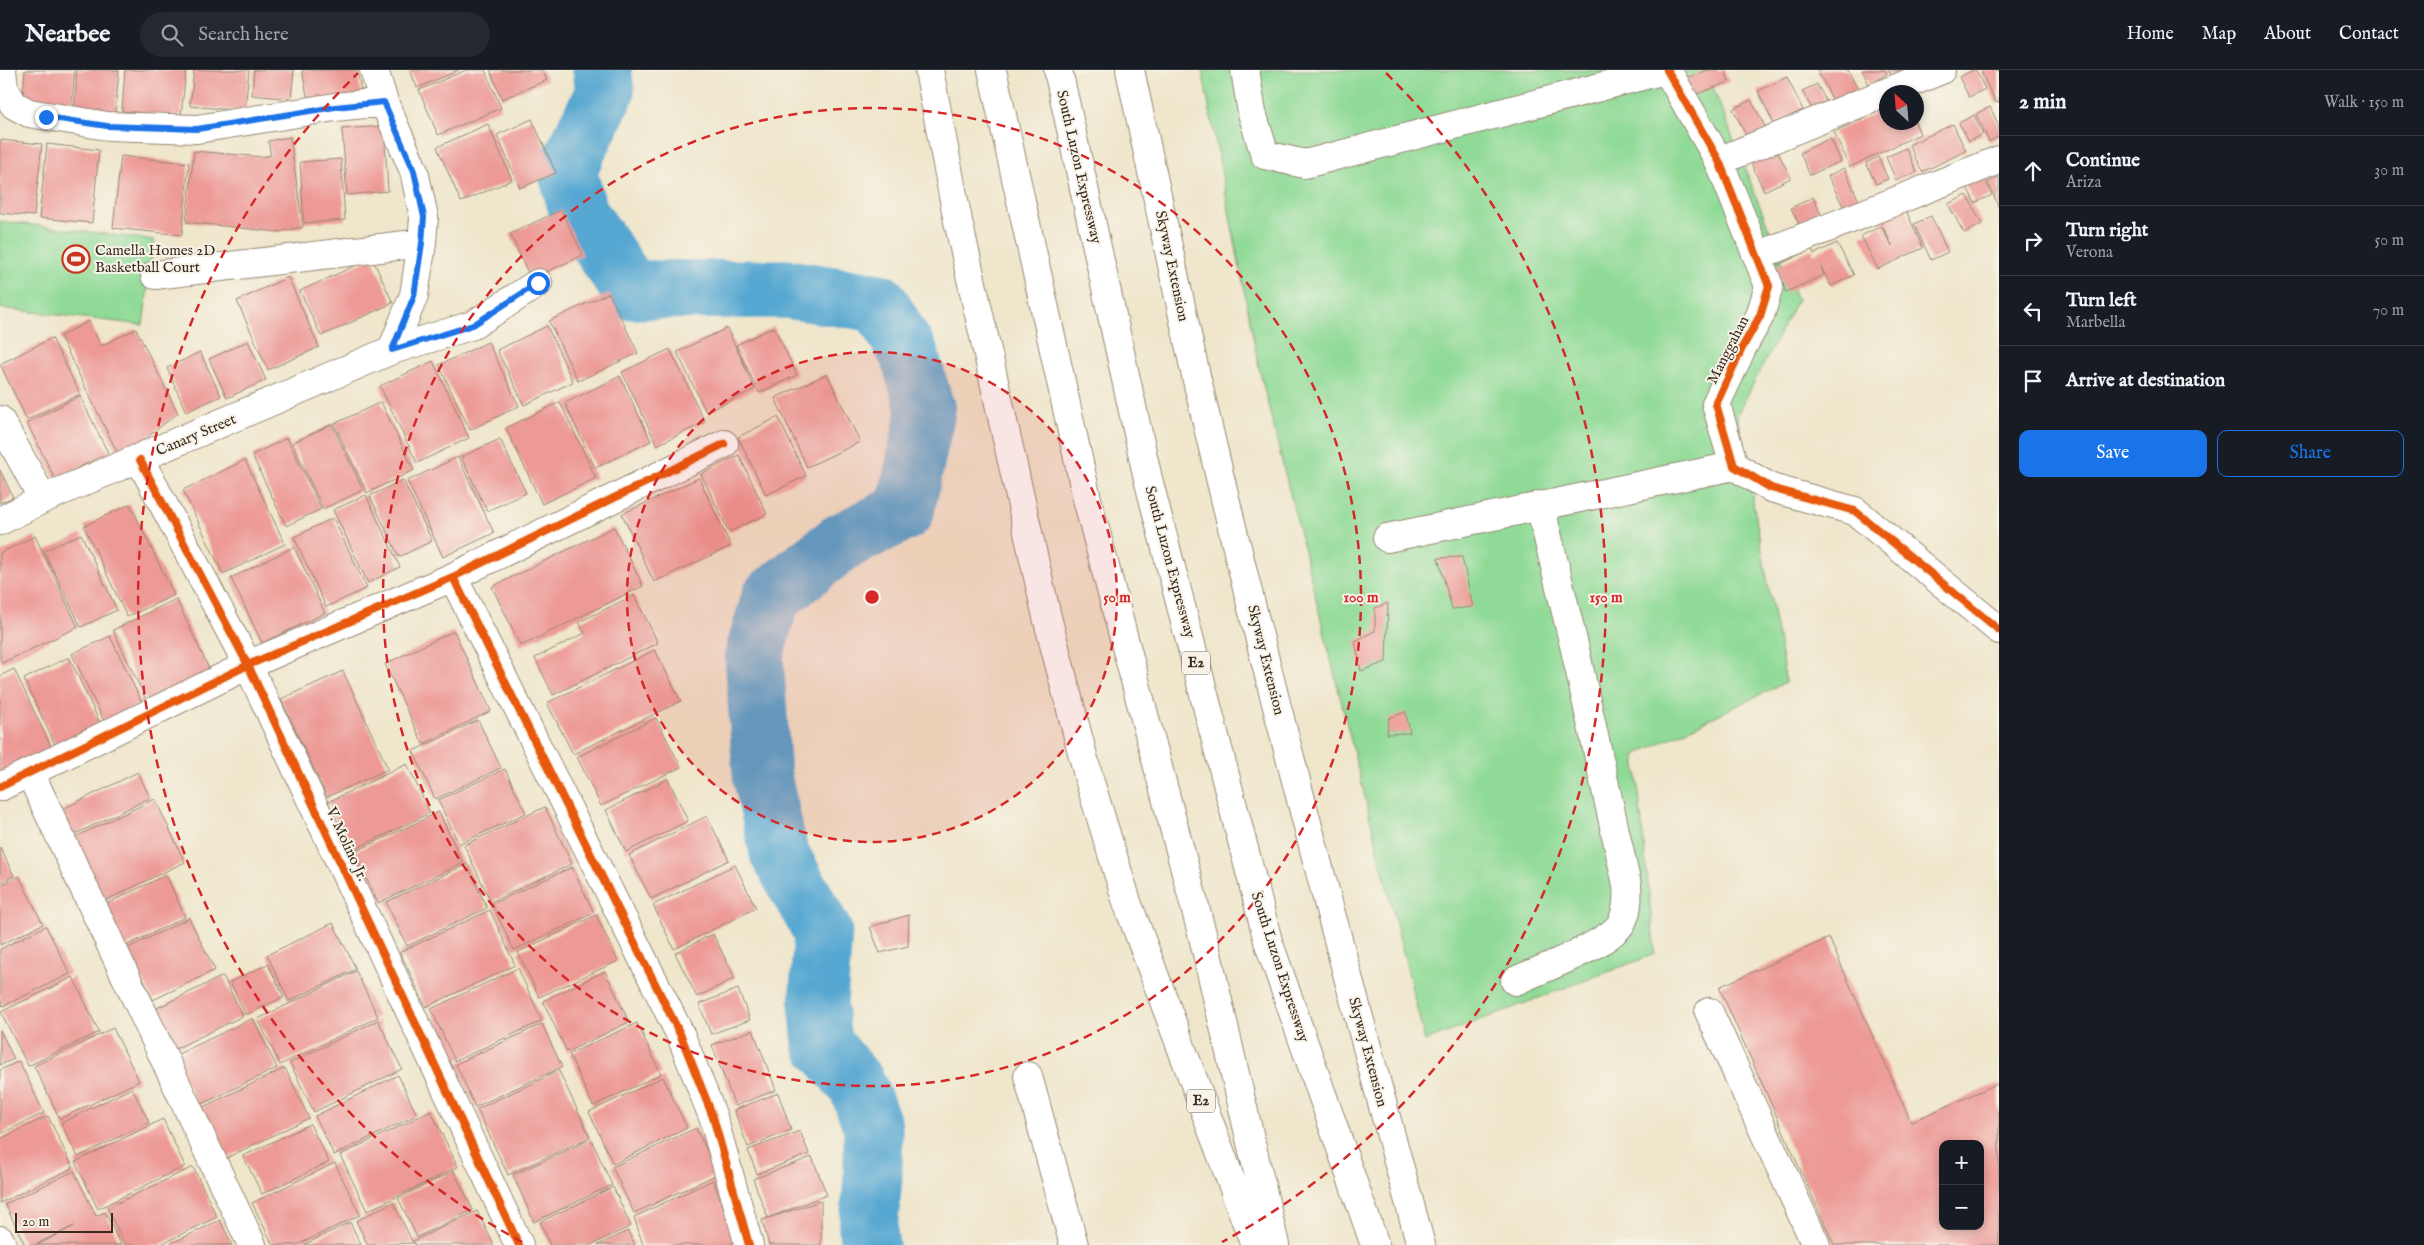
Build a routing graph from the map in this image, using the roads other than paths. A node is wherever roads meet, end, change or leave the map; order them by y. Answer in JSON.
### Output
{"nodes":[{"id":1,"x":2,"y":70,"type":"edge"},
{"id":2,"x":374,"y":70,"type":"edge"},
{"id":3,"x":929,"y":70,"type":"edge"},
{"id":4,"x":992,"y":70,"type":"edge"},
{"id":5,"x":1058,"y":70,"type":"edge"},
{"id":6,"x":1130,"y":70,"type":"edge"},
{"id":7,"x":1245,"y":70,"type":"edge"},
{"id":8,"x":1666,"y":70,"type":"edge"},
{"id":9,"x":1941,"y":70,"type":"edge"},
{"id":10,"x":1590,"y":80,"type":"edge"},
{"id":11,"x":384,"y":102,"type":"junction"},
{"id":12,"x":1999,"y":160,"type":"edge"},
{"id":13,"x":1719,"y":161,"type":"junction"},
{"id":14,"x":422,"y":243,"type":"junction"},
{"id":15,"x":1758,"y":256,"type":"junction"},
{"id":16,"x":155,"y":275,"type":"dead end"},
{"id":17,"x":538,"y":283,"type":"dead end"},
{"id":18,"x":392,"y":350,"type":"junction"},
{"id":19,"x":0,"y":420,"type":"edge"},
{"id":20,"x":724,"y":444,"type":"dead end"},
{"id":21,"x":140,"y":460,"type":"junction"},
{"id":22,"x":1734,"y":466,"type":"junction"},
{"id":23,"x":43,"y":500,"type":"junction"},
{"id":24,"x":1540,"y":505,"type":"junction"},
{"id":25,"x":0,"y":521,"type":"edge"},
{"id":26,"x":1387,"y":538,"type":"dead end"},
{"id":27,"x":453,"y":577,"type":"junction"},
{"id":28,"x":1999,"y":630,"type":"edge"},
{"id":29,"x":248,"y":664,"type":"junction"},
{"id":30,"x":30,"y":773,"type":"junction"},
{"id":31,"x":0,"y":787,"type":"edge"},
{"id":32,"x":1515,"y":981,"type":"dead end"},
{"id":33,"x":1709,"y":1012,"type":"dead end"},
{"id":34,"x":1028,"y":1076,"type":"dead end"},
{"id":35,"x":0,"y":1240,"type":"edge"},
{"id":36,"x":2,"y":1245,"type":"edge"},
{"id":37,"x":252,"y":1245,"type":"edge"},
{"id":38,"x":519,"y":1245,"type":"edge"},
{"id":39,"x":749,"y":1245,"type":"edge"},
{"id":40,"x":1074,"y":1245,"type":"edge"},
{"id":41,"x":1255,"y":1245,"type":"edge"},
{"id":42,"x":1275,"y":1245,"type":"edge"},
{"id":43,"x":1375,"y":1245,"type":"edge"},
{"id":44,"x":1422,"y":1245,"type":"edge"},
{"id":45,"x":1816,"y":1245,"type":"edge"}],
"edges":[{"from":1,"to":11,"type":"main road"},
{"from":2,"to":11,"type":"main road"},
{"from":3,"to":41,"type":"main road","number":"E2"},
{"from":4,"to":42,"type":"main road"},
{"from":5,"to":43,"type":"main road","name":"South Luzon Expressway","number":"E2"},
{"from":6,"to":44,"type":"main road","name":"Skyway Extension"},
{"from":7,"to":10,"type":"main road","name":"Manggahan"},
{"from":8,"to":10,"type":"main road","name":"Manggahan"},
{"from":8,"to":13,"type":"main road","name":"Manggahan"},
{"from":9,"to":13,"type":"main road"},
{"from":11,"to":14,"type":"main road"},
{"from":12,"to":15,"type":"main road"},
{"from":13,"to":15,"type":"main road","name":"Manggahan"},
{"from":14,"to":16,"type":"main road"},
{"from":14,"to":18,"type":"main road"},
{"from":15,"to":22,"type":"main road","name":"Manggahan"},
{"from":17,"to":18,"type":"main road","name":"Canary Street"},
{"from":18,"to":21,"type":"main road","name":"Canary Street"},
{"from":19,"to":23,"type":"main road"},
{"from":20,"to":27,"type":"main road"},
{"from":21,"to":23,"type":"main road","name":"Canary Street"},
{"from":21,"to":29,"type":"main road","name":"V. Molino Jr."},
{"from":22,"to":24,"type":"main road"},
{"from":22,"to":28,"type":"main road"},
{"from":23,"to":25,"type":"main road","name":"Canary Street"},
{"from":24,"to":26,"type":"main road"},
{"from":24,"to":32,"type":"main road"},
{"from":27,"to":29,"type":"main road"},
{"from":27,"to":39,"type":"main road"},
{"from":29,"to":30,"type":"main road"},
{"from":29,"to":38,"type":"main road","name":"V. Molino Jr."},
{"from":30,"to":31,"type":"main road"},
{"from":30,"to":37,"type":"main road"},
{"from":33,"to":45,"type":"main road"},
{"from":34,"to":40,"type":"main road"},
{"from":35,"to":36,"type":"main road"}]}
